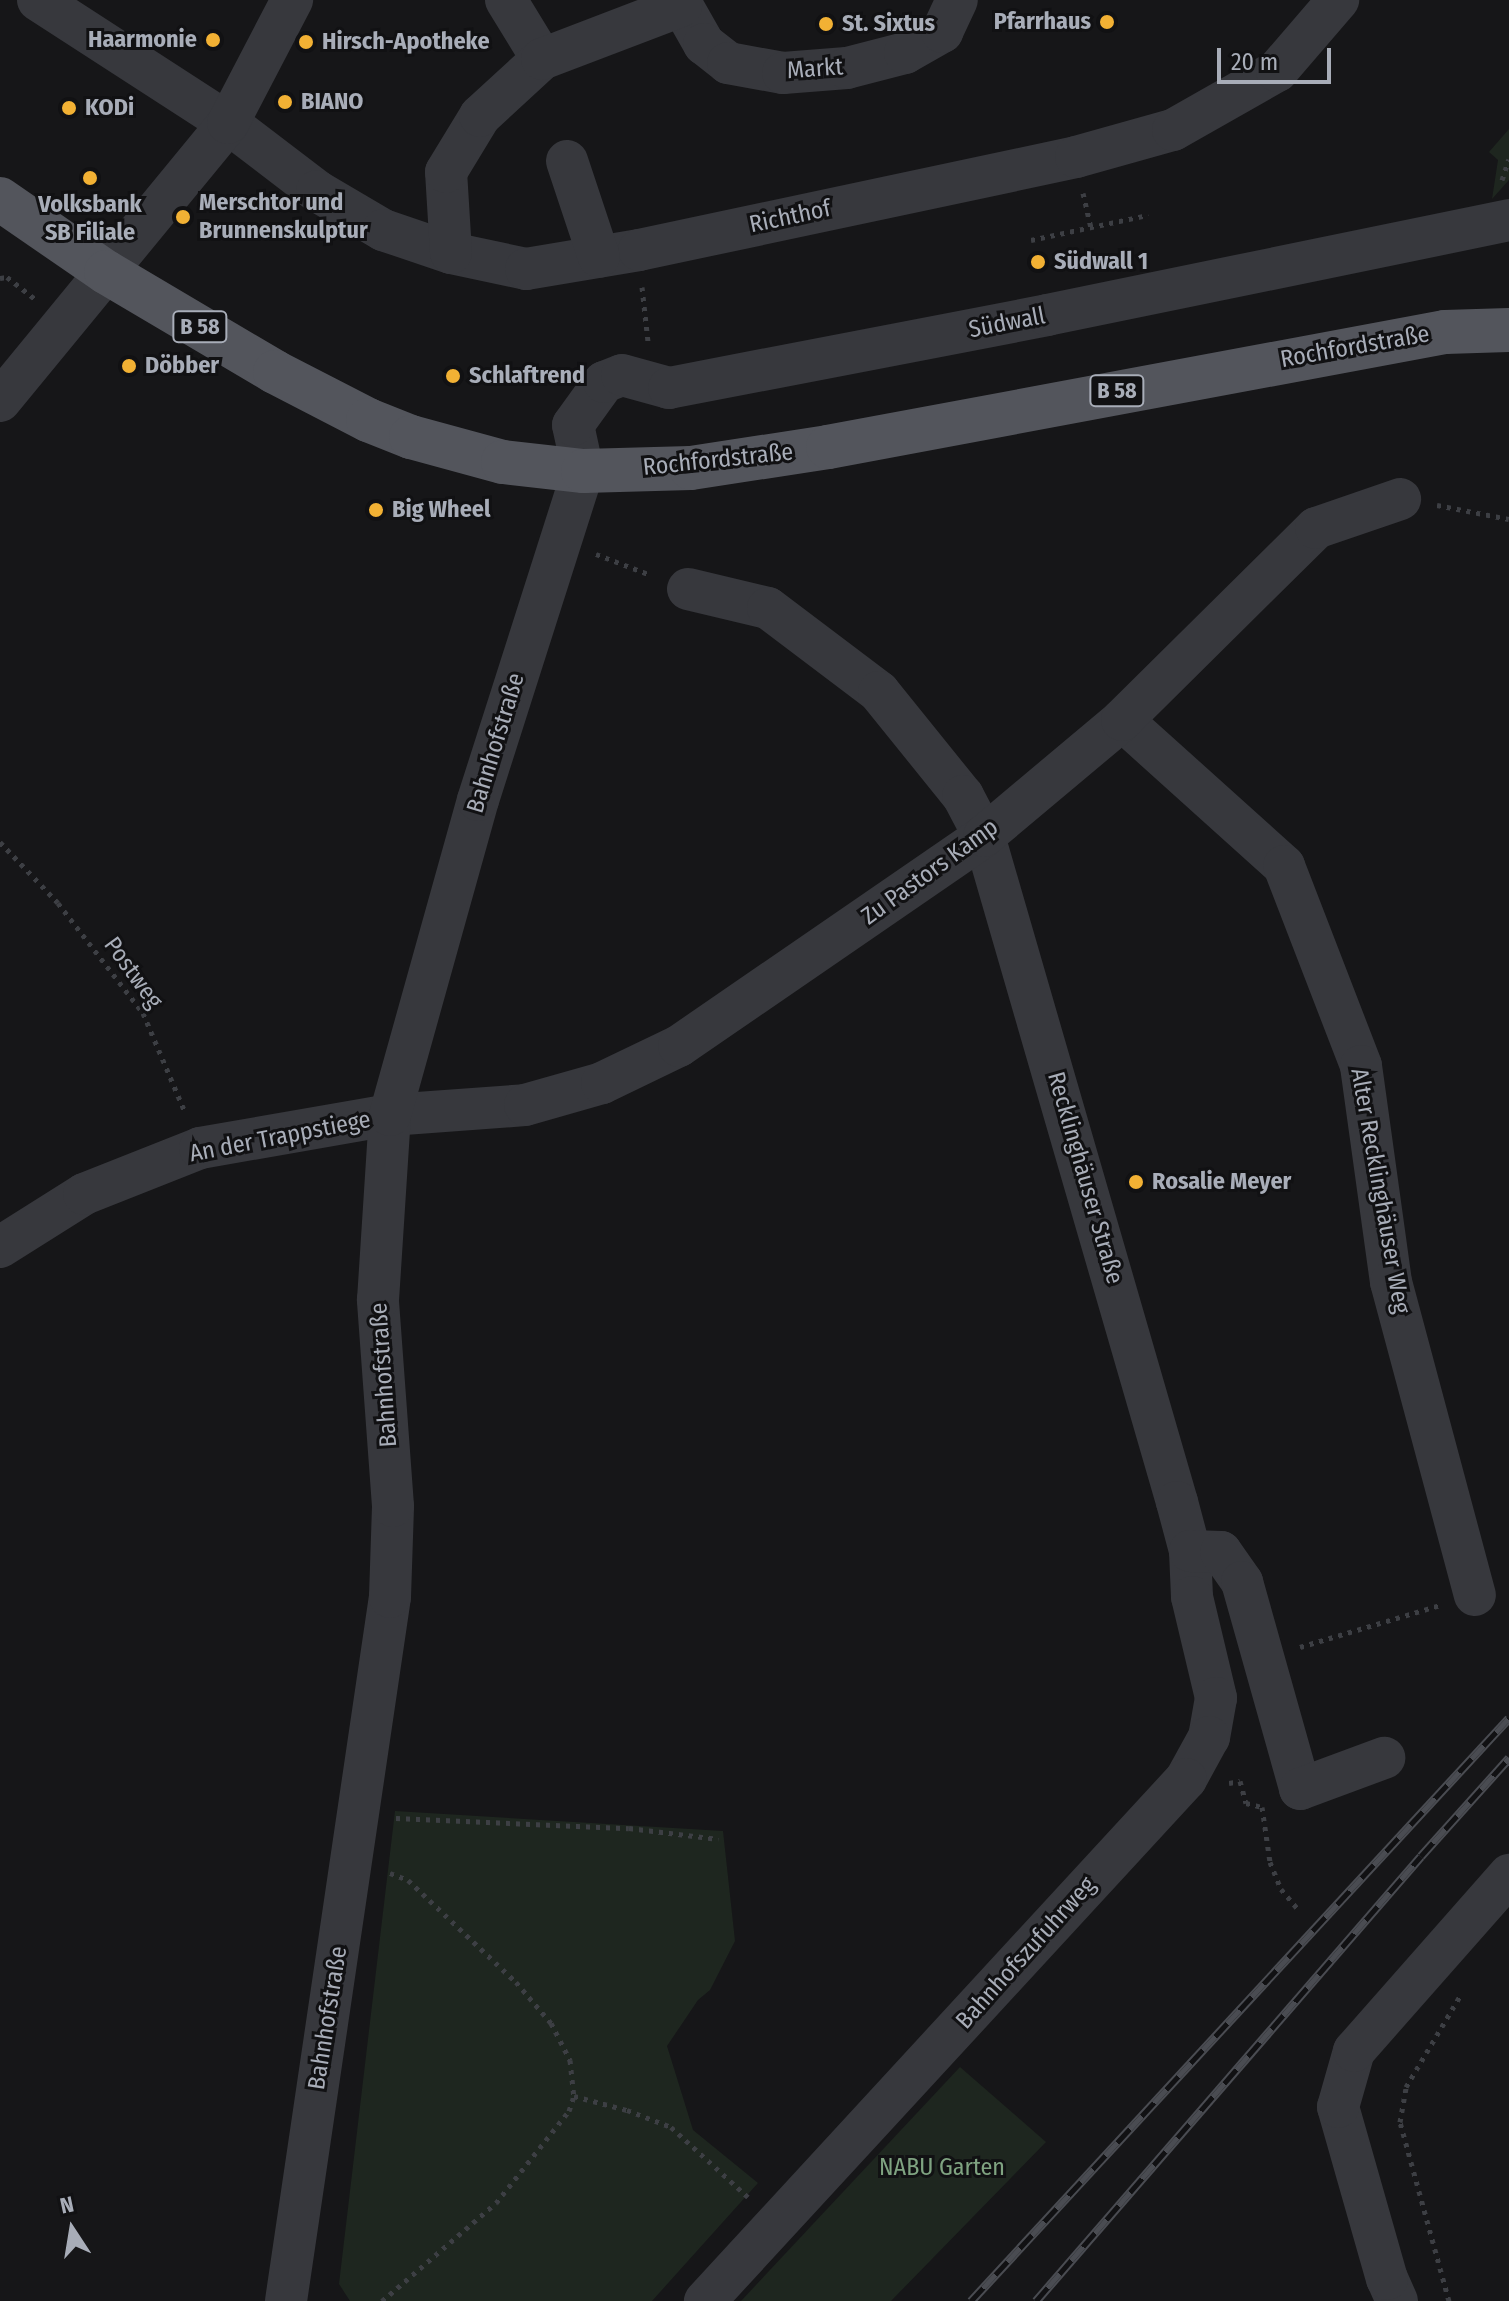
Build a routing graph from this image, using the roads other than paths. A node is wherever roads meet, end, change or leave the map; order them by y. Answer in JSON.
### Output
{"nodes":[{"id":1,"x":38,"y":0,"type":"edge"},
{"id":2,"x":292,"y":0,"type":"edge"},
{"id":3,"x":506,"y":0,"type":"edge"},
{"id":4,"x":957,"y":0,"type":"edge"},
{"id":5,"x":680,"y":3,"type":"edge"},
{"id":6,"x":1318,"y":6,"type":"edge"},
{"id":7,"x":542,"y":59,"type":"junction"},
{"id":8,"x":228,"y":123,"type":"junction"},
{"id":9,"x":567,"y":161,"type":"dead end"},
{"id":10,"x":0,"y":199,"type":"edge"},
{"id":11,"x":1509,"y":220,"type":"edge"},
{"id":12,"x":451,"y":253,"type":"junction"},
{"id":13,"x":599,"y":257,"type":"junction"},
{"id":14,"x":106,"y":272,"type":"junction"},
{"id":15,"x":1509,"y":306,"type":"edge"},
{"id":16,"x":1509,"y":330,"type":"edge"},
{"id":17,"x":1445,"y":332,"type":"junction"},
{"id":18,"x":0,"y":401,"type":"edge"},
{"id":19,"x":583,"y":471,"type":"junction"},
{"id":20,"x":1400,"y":499,"type":"road end"},
{"id":21,"x":688,"y":589,"type":"road end"},
{"id":22,"x":1122,"y":720,"type":"junction"},
{"id":23,"x":984,"y":836,"type":"junction"},
{"id":24,"x":390,"y":1115,"type":"junction"},
{"id":25,"x":0,"y":1247,"type":"edge"},
{"id":26,"x":1190,"y":1551,"type":"junction"},
{"id":27,"x":1475,"y":1595,"type":"road end"},
{"id":28,"x":1384,"y":1758,"type":"dead end"},
{"id":29,"x":1509,"y":1875,"type":"edge"},
{"id":30,"x":286,"y":2301,"type":"edge"},
{"id":31,"x":705,"y":2301,"type":"edge"},
{"id":32,"x":1397,"y":2301,"type":"edge"}],
"edges":[{"from":1,"to":8,"type":"street","name":"Richthof"},
{"from":2,"to":8,"type":"street"},
{"from":3,"to":7,"type":"street"},
{"from":4,"to":5,"type":"street","name":"Markt"},
{"from":5,"to":7,"type":"street"},
{"from":6,"to":13,"type":"street","name":"Richthof"},
{"from":7,"to":12,"type":"street"},
{"from":8,"to":12,"type":"street","name":"Richthof"},
{"from":8,"to":14,"type":"street"},
{"from":9,"to":13,"type":"street"},
{"from":10,"to":14,"type":"main road","name":"Rochfordstraße","number":"B 58"},
{"from":11,"to":19,"type":"street","name":"Südwall"},
{"from":12,"to":13,"type":"street","name":"Richthof"},
{"from":14,"to":18,"type":"street"},
{"from":14,"to":19,"type":"main road","name":"Rochfordstraße","number":"B 58"},
{"from":15,"to":17,"type":"main road","name":"Rochfordstraße","number":"B 58"},
{"from":16,"to":17,"type":"main road","name":"Rochfordstraße","number":"B 58"},
{"from":17,"to":19,"type":"main road","name":"Rochfordstraße","number":"B 58"},
{"from":19,"to":24,"type":"street","name":"Bahnhofstraße"},
{"from":20,"to":22,"type":"street","name":"Zu Pastors Kamp"},
{"from":21,"to":23,"type":"street","name":"Recklinghäuser Straße"},
{"from":22,"to":23,"type":"street","name":"Zu Pastors Kamp"},
{"from":22,"to":27,"type":"street","name":"Alter Recklinghäuser Weg"},
{"from":23,"to":24,"type":"street","name":"Zu Pastors Kamp"},
{"from":23,"to":26,"type":"street","name":"Recklinghäuser Straße"},
{"from":24,"to":25,"type":"street","name":"An der Trappstiege"},
{"from":24,"to":30,"type":"street","name":"Bahnhofstraße"},
{"from":26,"to":28,"type":"street"},
{"from":26,"to":31,"type":"street","name":"Bahnhofszufuhrweg"},
{"from":29,"to":32,"type":"street"}]}
